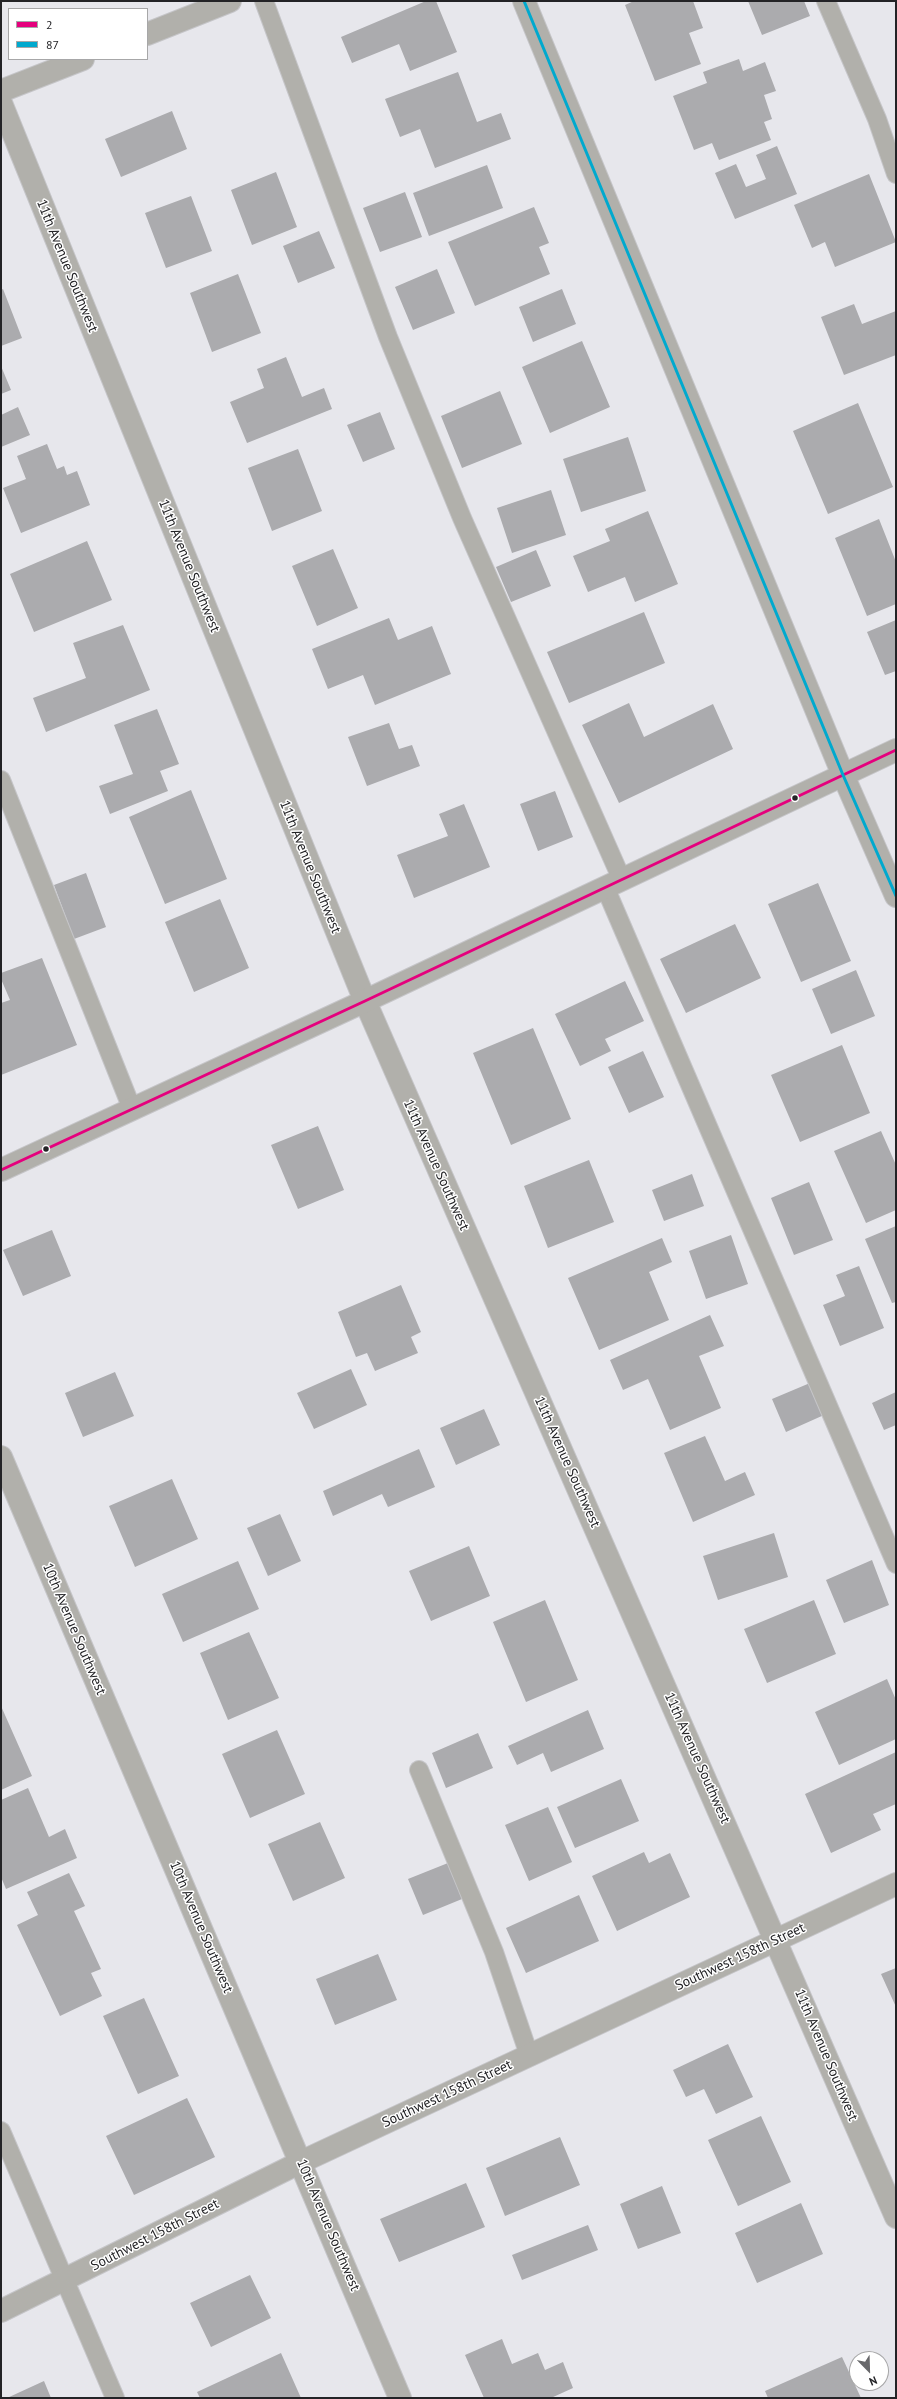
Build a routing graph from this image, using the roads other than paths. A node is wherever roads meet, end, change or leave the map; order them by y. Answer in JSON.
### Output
{"nodes":[{"id":1,"x":230,"y":1,"type":"edge"},
{"id":2,"x":264,"y":1,"type":"edge"},
{"id":3,"x":524,"y":1,"type":"edge"},
{"id":4,"x":826,"y":1,"type":"edge"},
{"id":5,"x":148,"y":34,"type":"edge"},
{"id":6,"x":81,"y":60,"type":"edge"},
{"id":7,"x":1,"y":92,"type":"edge"},
{"id":8,"x":1,"y":103,"type":"edge"},
{"id":9,"x":896,"y":174,"type":"edge"},
{"id":10,"x":896,"y":750,"type":"edge"},
{"id":11,"x":843,"y":775,"type":"junction"},
{"id":12,"x":1,"y":780,"type":"edge"},
{"id":13,"x":613,"y":884,"type":"junction"},
{"id":14,"x":896,"y":896,"type":"edge"},
{"id":15,"x":365,"y":1001,"type":"junction"},
{"id":16,"x":132,"y":1109,"type":"junction"},
{"id":17,"x":1,"y":1170,"type":"edge"},
{"id":18,"x":1,"y":1456,"type":"edge"},
{"id":19,"x":896,"y":1564,"type":"edge"},
{"id":20,"x":419,"y":1770,"type":"dead end"},
{"id":21,"x":896,"y":1884,"type":"edge"},
{"id":22,"x":777,"y":1940,"type":"junction"},
{"id":23,"x":529,"y":2055,"type":"junction"},
{"id":24,"x":1,"y":2131,"type":"edge"},
{"id":25,"x":301,"y":2162,"type":"junction"},
{"id":26,"x":896,"y":2217,"type":"edge"},
{"id":27,"x":64,"y":2280,"type":"junction"},
{"id":28,"x":1,"y":2311,"type":"edge"},
{"id":29,"x":115,"y":2398,"type":"edge"},
{"id":30,"x":400,"y":2398,"type":"edge"}],
"edges":[{"from":1,"to":5,"type":"street"},
{"from":2,"to":13,"type":"lane"},
{"from":3,"to":11,"type":"street"},
{"from":4,"to":9,"type":"lane"},
{"from":6,"to":7,"type":"street"},
{"from":8,"to":15,"type":"street","name":"11th Avenue Southwest"},
{"from":10,"to":11,"type":"street"},
{"from":11,"to":13,"type":"street"},
{"from":11,"to":14,"type":"street"},
{"from":12,"to":16,"type":"lane"},
{"from":13,"to":15,"type":"street"},
{"from":13,"to":19,"type":"lane"},
{"from":15,"to":16,"type":"street"},
{"from":15,"to":22,"type":"street","name":"11th Avenue Southwest"},
{"from":16,"to":17,"type":"street"},
{"from":18,"to":25,"type":"street","name":"10th Avenue Southwest"},
{"from":20,"to":23,"type":"lane"},
{"from":21,"to":22,"type":"street","name":"Southwest 158th Street"},
{"from":22,"to":23,"type":"street","name":"Southwest 158th Street"},
{"from":22,"to":26,"type":"street","name":"11th Avenue Southwest"},
{"from":23,"to":25,"type":"street","name":"Southwest 158th Street"},
{"from":24,"to":27,"type":"lane"},
{"from":25,"to":27,"type":"street","name":"Southwest 158th Street"},
{"from":25,"to":30,"type":"street","name":"10th Avenue Southwest"},
{"from":27,"to":28,"type":"street","name":"Southwest 158th Street"},
{"from":27,"to":29,"type":"lane"}]}
